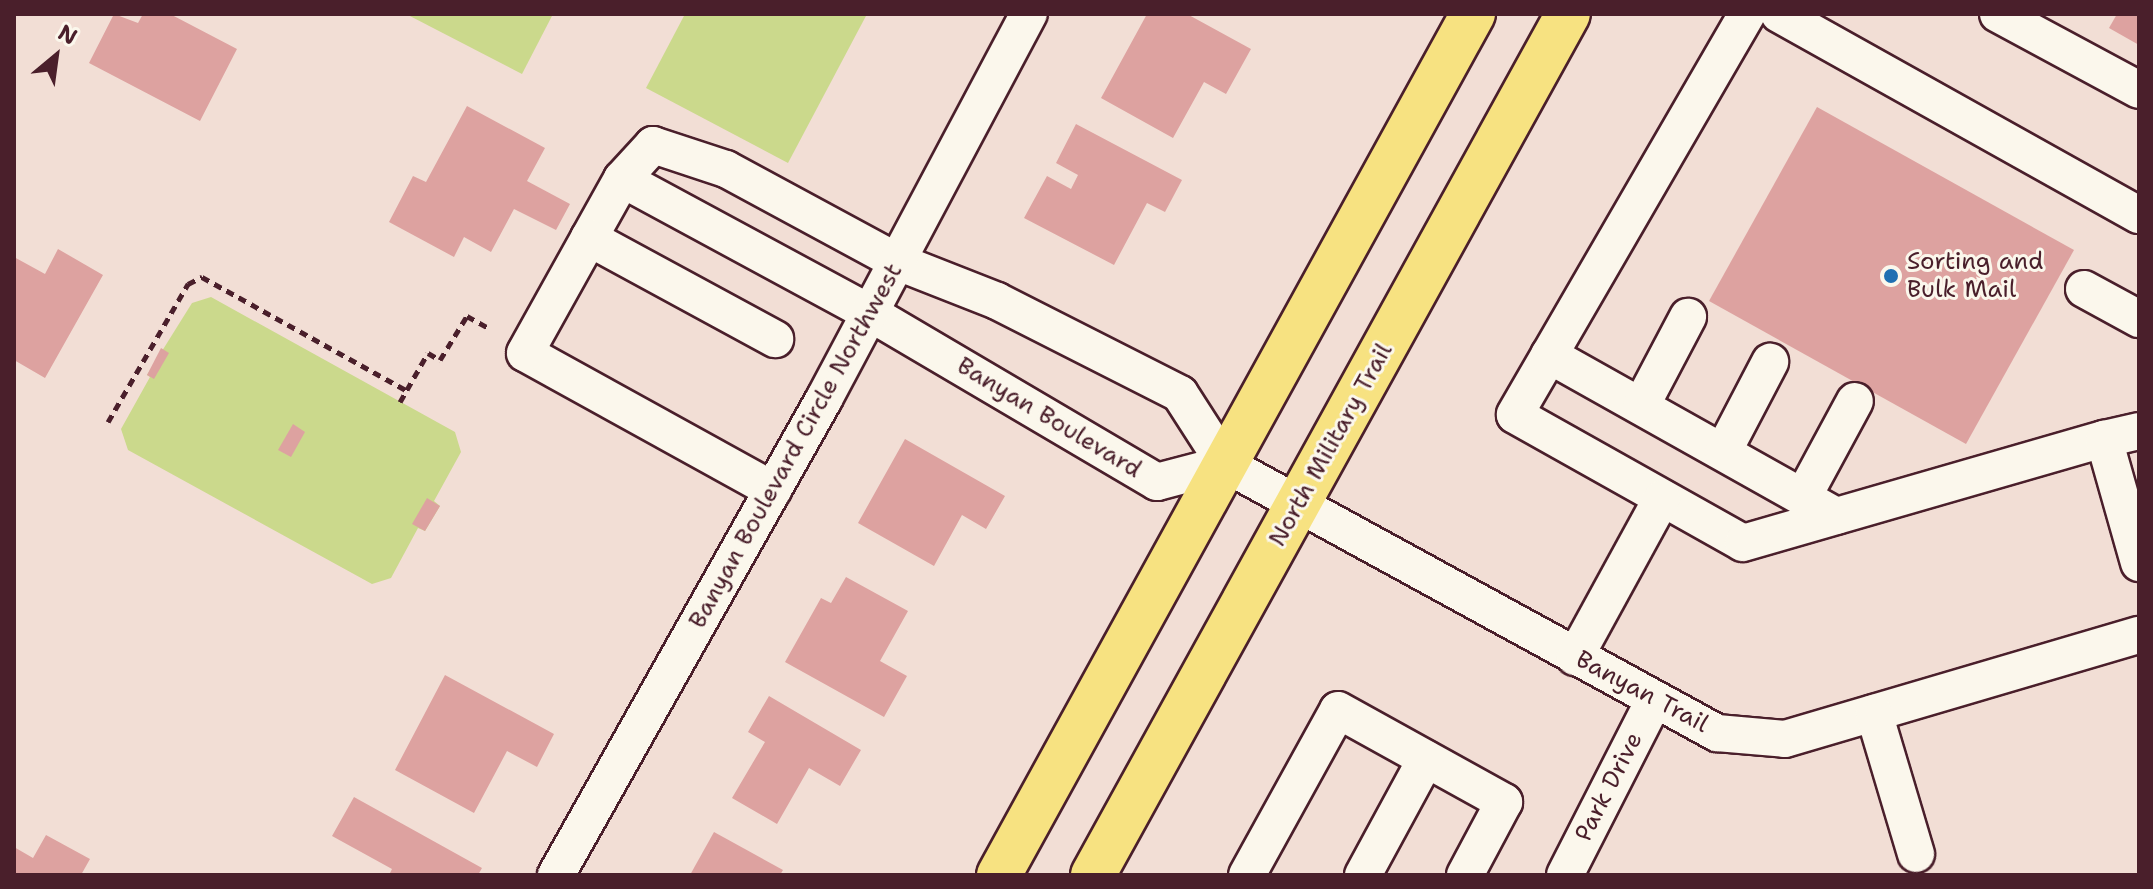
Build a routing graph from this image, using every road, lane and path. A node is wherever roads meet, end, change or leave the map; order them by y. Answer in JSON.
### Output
{"nodes":[{"id":1,"x":1029,"y":14,"type":"edge"},
{"id":2,"x":1473,"y":14,"type":"edge"},
{"id":3,"x":1568,"y":14,"type":"edge"},
{"id":4,"x":1747,"y":14,"type":"edge"},
{"id":5,"x":1779,"y":14,"type":"edge"},
{"id":6,"x":2002,"y":15,"type":"edge"},
{"id":7,"x":2139,"y":90,"type":"edge"},
{"id":8,"x":622,"y":179,"type":"junction"},
{"id":9,"x":2139,"y":215,"type":"edge"},
{"id":10,"x":589,"y":238,"type":"junction"},
{"id":11,"x":898,"y":262,"type":"junction"},
{"id":12,"x":2084,"y":289,"type":"dead end"},
{"id":13,"x":870,"y":313,"type":"junction"},
{"id":14,"x":1688,"y":317,"type":"dead end"},
{"id":15,"x":2139,"y":319,"type":"edge"},
{"id":16,"x":489,"y":328,"type":"dead end"},
{"id":17,"x":775,"y":339,"type":"dead end"},
{"id":18,"x":1549,"y":355,"type":"junction"},
{"id":19,"x":1770,"y":362,"type":"dead end"},
{"id":20,"x":406,"y":390,"type":"junction"},
{"id":21,"x":1855,"y":401,"type":"dead end"},
{"id":22,"x":400,"y":402,"type":"dead end"},
{"id":23,"x":1641,"y":406,"type":"junction"},
{"id":24,"x":108,"y":422,"type":"dead end"},
{"id":25,"x":2139,"y":431,"type":"edge"},
{"id":26,"x":2104,"y":439,"type":"junction"},
{"id":27,"x":1723,"y":452,"type":"junction"},
{"id":28,"x":1225,"y":464,"type":"junction"},
{"id":29,"x":773,"y":490,"type":"junction"},
{"id":30,"x":1803,"y":497,"type":"junction"},
{"id":31,"x":1662,"y":498,"type":"junction"},
{"id":32,"x":1298,"y":504,"type":"junction"},
{"id":33,"x":1836,"y":516,"type":"junction"},
{"id":34,"x":2139,"y":563,"type":"edge"},
{"id":35,"x":2139,"y":635,"type":"edge"},
{"id":36,"x":1575,"y":657,"type":"junction"},
{"id":37,"x":1654,"y":700,"type":"junction"},
{"id":38,"x":1874,"y":713,"type":"junction"},
{"id":39,"x":1426,"y":759,"type":"junction"},
{"id":40,"x":1916,"y":854,"type":"dead end"},
{"id":41,"x":556,"y":875,"type":"edge"},
{"id":42,"x":999,"y":875,"type":"edge"},
{"id":43,"x":1093,"y":875,"type":"edge"},
{"id":44,"x":1247,"y":875,"type":"edge"},
{"id":45,"x":1363,"y":875,"type":"edge"},
{"id":46,"x":1465,"y":875,"type":"edge"},
{"id":47,"x":1565,"y":875,"type":"edge"}],
"edges":[{"from":1,"to":11,"type":"street","name":"Banyan Boulevard Circle Northwest"},
{"from":2,"to":28,"type":"main road"},
{"from":3,"to":32,"type":"main road","name":"North Military Trail"},
{"from":4,"to":18,"type":"street"},
{"from":5,"to":9,"type":"street"},
{"from":6,"to":7,"type":"street"},
{"from":8,"to":10,"type":"street"},
{"from":8,"to":11,"type":"street"},
{"from":8,"to":13,"type":"street","name":"Banyan Boulevard"},
{"from":10,"to":17,"type":"street"},
{"from":10,"to":29,"type":"street"},
{"from":11,"to":13,"type":"street","name":"Banyan Boulevard Circle Northwest"},
{"from":11,"to":28,"type":"street"},
{"from":12,"to":15,"type":"street"},
{"from":13,"to":28,"type":"street","name":"Banyan Boulevard"},
{"from":13,"to":29,"type":"street","name":"Banyan Boulevard Circle Northwest"},
{"from":14,"to":23,"type":"street"},
{"from":16,"to":20,"type":"path"},
{"from":18,"to":23,"type":"street"},
{"from":18,"to":31,"type":"street"},
{"from":19,"to":27,"type":"street"},
{"from":20,"to":22,"type":"path"},
{"from":20,"to":24,"type":"path"},
{"from":21,"to":30,"type":"street"},
{"from":23,"to":27,"type":"street"},
{"from":25,"to":26,"type":"street"},
{"from":26,"to":33,"type":"street"},
{"from":26,"to":34,"type":"street"},
{"from":27,"to":30,"type":"street"},
{"from":28,"to":32,"type":"street","name":"Banyan Trail"},
{"from":28,"to":42,"type":"main road"},
{"from":29,"to":41,"type":"street","name":"Banyan Boulevard Circle Northwest"},
{"from":30,"to":33,"type":"street"},
{"from":31,"to":33,"type":"street"},
{"from":31,"to":36,"type":"street"},
{"from":32,"to":36,"type":"street","name":"Banyan Trail"},
{"from":32,"to":43,"type":"main road","name":"North Military Trail"},
{"from":35,"to":38,"type":"street","name":"Banyan Trail"},
{"from":36,"to":37,"type":"street","name":"Banyan Trail"},
{"from":37,"to":38,"type":"street","name":"Banyan Trail"},
{"from":37,"to":47,"type":"street","name":"Park Drive"},
{"from":38,"to":40,"type":"street"},
{"from":39,"to":44,"type":"street"},
{"from":39,"to":45,"type":"street"},
{"from":39,"to":46,"type":"street"}]}
